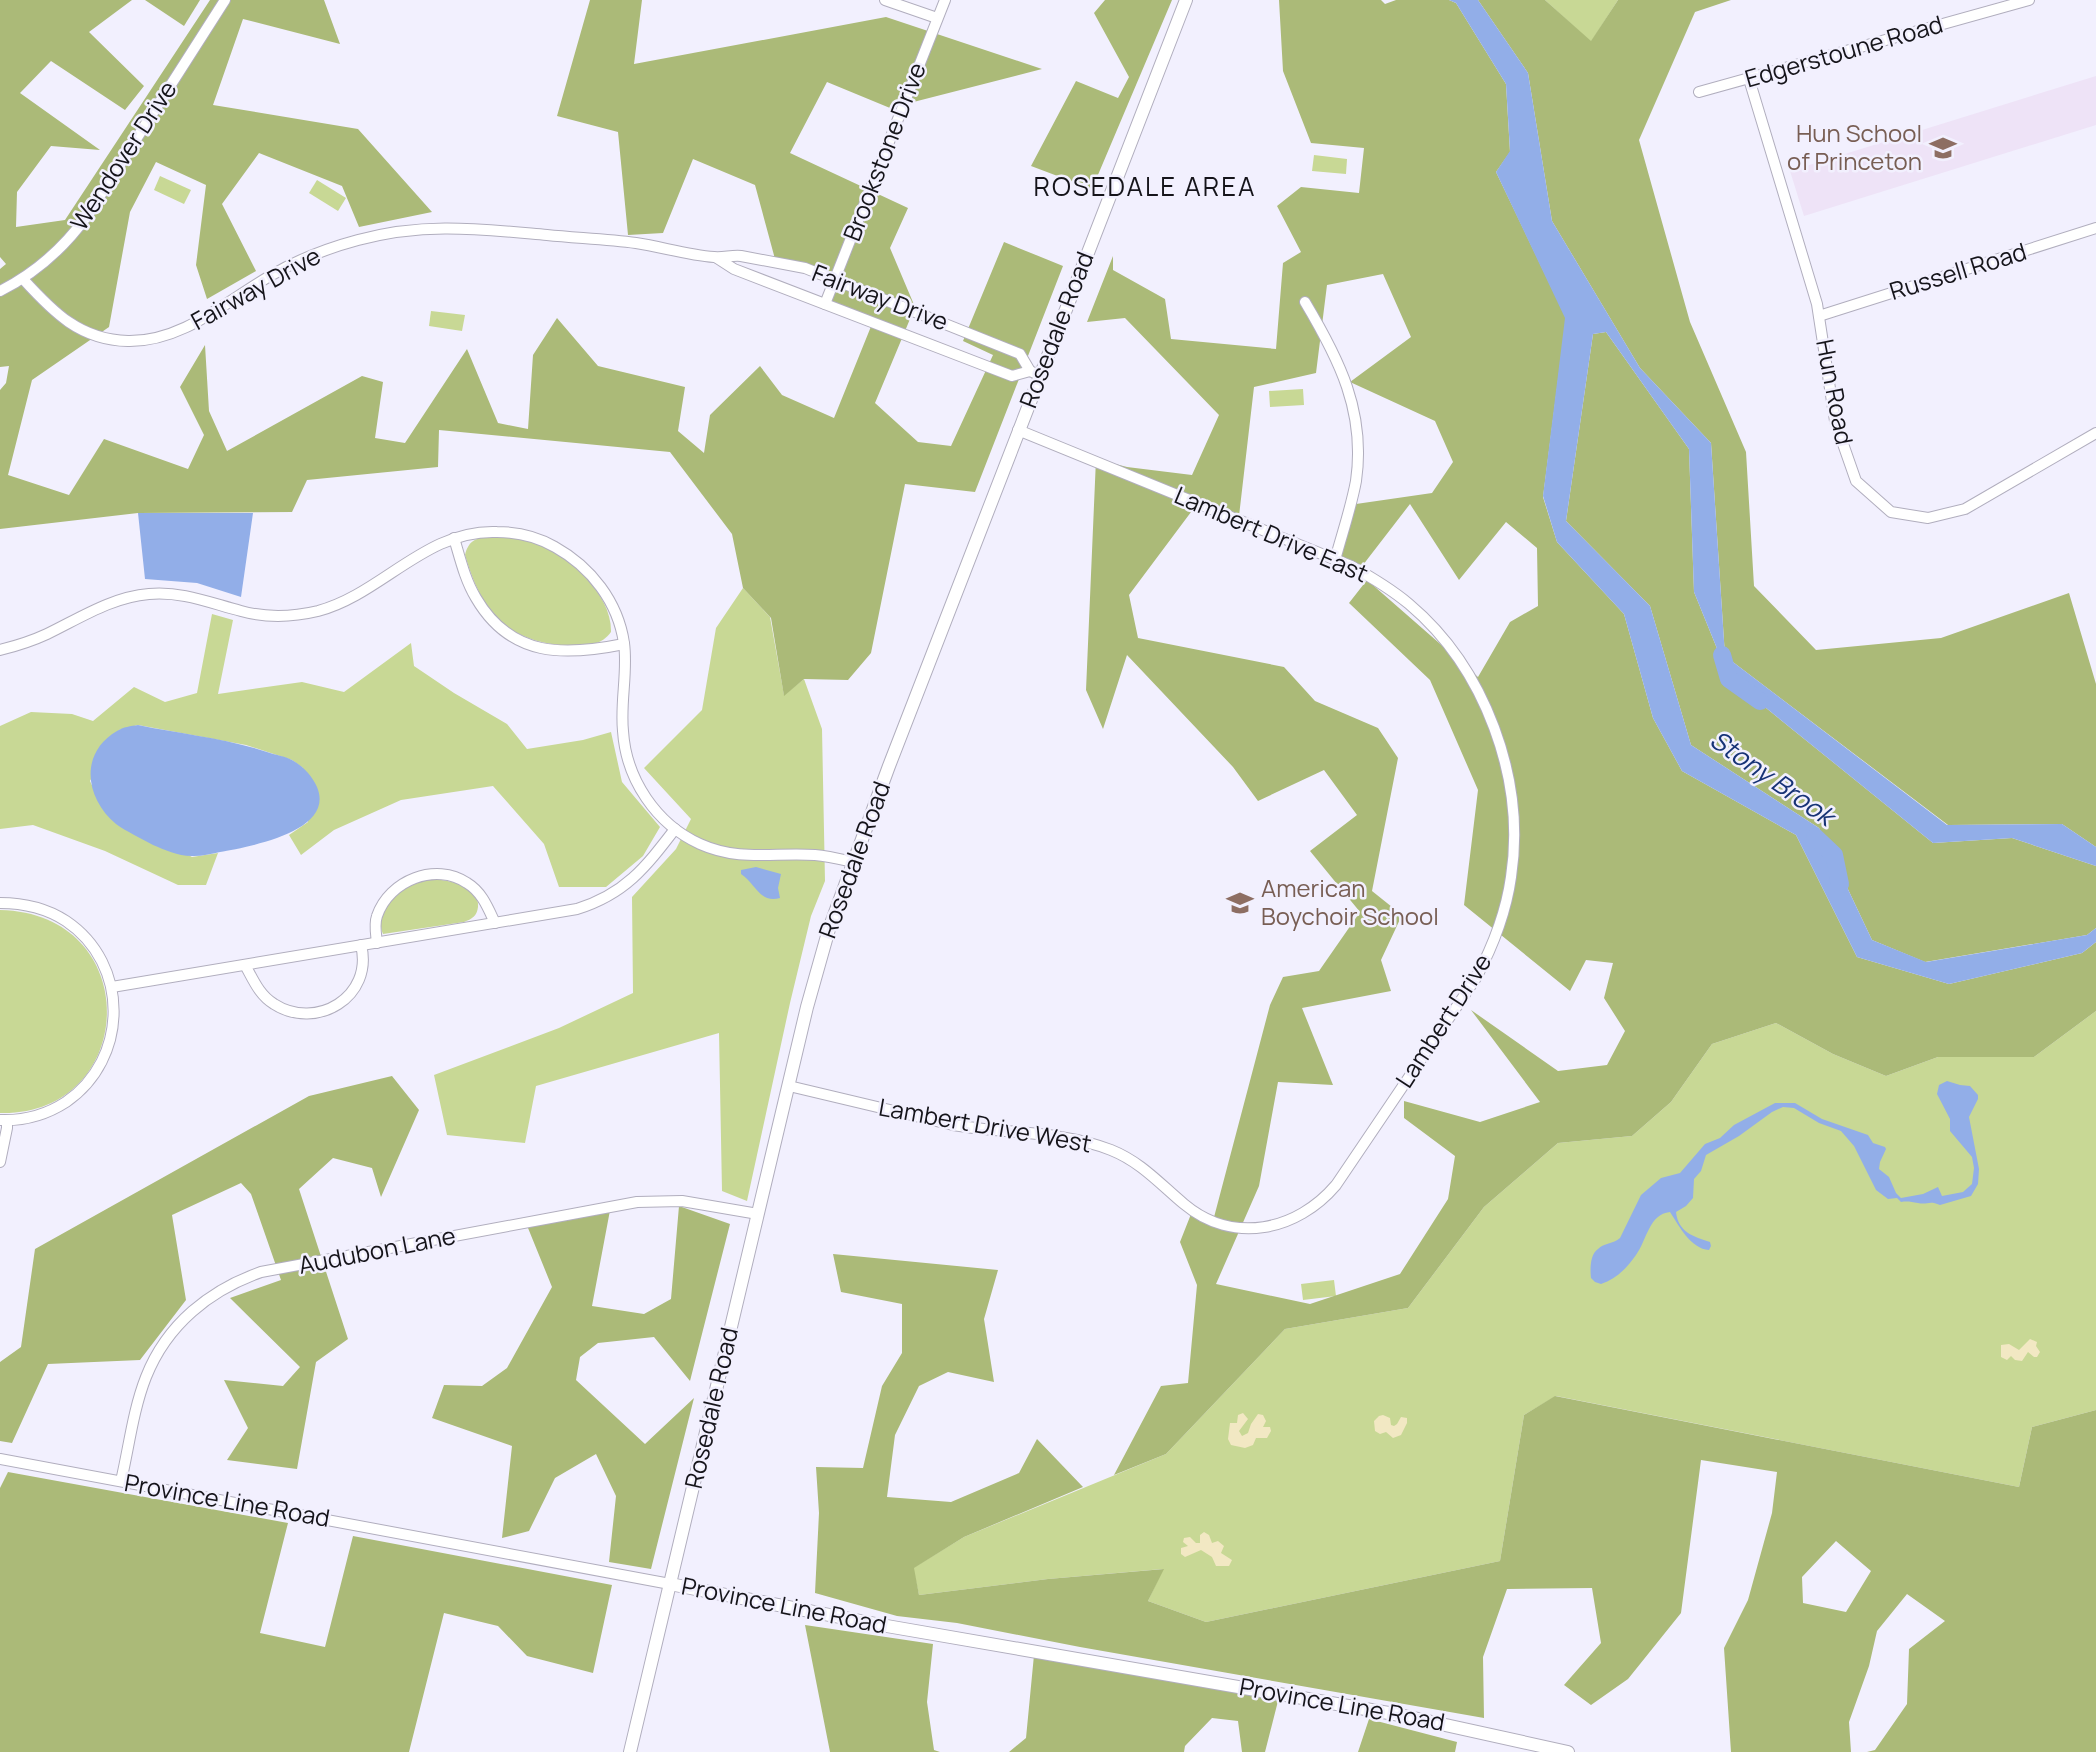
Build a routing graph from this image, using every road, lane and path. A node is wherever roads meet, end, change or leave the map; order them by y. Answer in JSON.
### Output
{"nodes":[{"id":1,"x":225,"y":0,"type":"edge"},
{"id":2,"x":885,"y":0,"type":"edge"},
{"id":3,"x":944,"y":0,"type":"edge"},
{"id":4,"x":1186,"y":0,"type":"edge"},
{"id":5,"x":2029,"y":0,"type":"edge"},
{"id":6,"x":937,"y":18,"type":"junction"},
{"id":7,"x":1749,"y":79,"type":"junction"},
{"id":8,"x":1699,"y":92,"type":"dead end"},
{"id":9,"x":2096,"y":228,"type":"edge"},
{"id":10,"x":717,"y":258,"type":"junction"},
{"id":11,"x":835,"y":278,"type":"junction"},
{"id":12,"x":23,"y":279,"type":"junction"},
{"id":13,"x":0,"y":291,"type":"edge"},
{"id":14,"x":1305,"y":302,"type":"dead end"},
{"id":15,"x":825,"y":304,"type":"junction"},
{"id":16,"x":1819,"y":316,"type":"junction"},
{"id":17,"x":1034,"y":373,"type":"junction"},
{"id":18,"x":1018,"y":430,"type":"junction"},
{"id":19,"x":2096,"y":433,"type":"edge"},
{"id":20,"x":454,"y":538,"type":"junction"},
{"id":21,"x":1335,"y":560,"type":"junction"},
{"id":22,"x":624,"y":644,"type":"junction"},
{"id":23,"x":0,"y":650,"type":"edge"},
{"id":24,"x":675,"y":829,"type":"junction"},
{"id":25,"x":853,"y":862,"type":"junction"},
{"id":26,"x":1513,"y":862,"type":"joint"},
{"id":27,"x":0,"y":903,"type":"edge"},
{"id":28,"x":495,"y":923,"type":"junction"},
{"id":29,"x":377,"y":943,"type":"junction"},
{"id":30,"x":360,"y":945,"type":"junction"},
{"id":31,"x":246,"y":965,"type":"junction"},
{"id":32,"x":112,"y":987,"type":"junction"},
{"id":33,"x":789,"y":1086,"type":"junction"},
{"id":34,"x":3,"y":1120,"type":"edge"},
{"id":35,"x":0,"y":1162,"type":"edge"},
{"id":36,"x":1346,"y":1169,"type":"joint"},
{"id":37,"x":758,"y":1214,"type":"junction"},
{"id":38,"x":0,"y":1459,"type":"edge"},
{"id":39,"x":121,"y":1481,"type":"junction"},
{"id":40,"x":670,"y":1584,"type":"junction"},
{"id":41,"x":630,"y":1752,"type":"edge"},
{"id":42,"x":1568,"y":1752,"type":"edge"}],
"edges":[{"from":1,"to":12,"type":"street","name":"Wendover Drive"},
{"from":2,"to":6,"type":"street"},
{"from":3,"to":6,"type":"street","name":"Brookstone Drive"},
{"from":4,"to":17,"type":"street","name":"Rosedale Road"},
{"from":5,"to":7,"type":"street","name":"Edgerstoune Road"},
{"from":6,"to":11,"type":"street","name":"Brookstone Drive"},
{"from":7,"to":8,"type":"street","name":"Edgerstoune Road"},
{"from":7,"to":16,"type":"street","name":"Hun Road"},
{"from":9,"to":16,"type":"street","name":"Russell Road"},
{"from":10,"to":11,"type":"street","name":"Fairway Drive"},
{"from":10,"to":12,"type":"street","name":"Fairway Drive"},
{"from":10,"to":15,"type":"street","name":"Fairway Drive"},
{"from":11,"to":15,"type":"street","name":"Brookstone Drive"},
{"from":11,"to":17,"type":"street","name":"Fairway Drive"},
{"from":12,"to":13,"type":"street","name":"Wendover Drive"},
{"from":14,"to":21,"type":"street"},
{"from":15,"to":17,"type":"street","name":"Fairway Drive"},
{"from":16,"to":19,"type":"street","name":"Hun Road"},
{"from":17,"to":18,"type":"street","name":"Rosedale Road"},
{"from":18,"to":21,"type":"street","name":"Lambert Drive East"},
{"from":18,"to":25,"type":"street","name":"Rosedale Road"},
{"from":20,"to":22,"type":"street"},
{"from":20,"to":22,"type":"street"},
{"from":20,"to":23,"type":"street"},
{"from":21,"to":26,"type":"street","name":"Lambert Drive East"},
{"from":22,"to":24,"type":"street"},
{"from":24,"to":25,"type":"street"},
{"from":24,"to":28,"type":"street"},
{"from":25,"to":33,"type":"street","name":"Rosedale Road"},
{"from":26,"to":36,"type":"street","name":"Lambert Drive"},
{"from":27,"to":32,"type":"street"},
{"from":28,"to":29,"type":"street"},
{"from":28,"to":29,"type":"street"},
{"from":29,"to":30,"type":"street"},
{"from":30,"to":31,"type":"street"},
{"from":30,"to":31,"type":"street"},
{"from":31,"to":32,"type":"street"},
{"from":32,"to":34,"type":"street"},
{"from":33,"to":36,"type":"street","name":"Lambert Drive West"},
{"from":33,"to":37,"type":"street","name":"Rosedale Road"},
{"from":34,"to":35,"type":"street"},
{"from":37,"to":39,"type":"street","name":"Audubon Lane"},
{"from":37,"to":40,"type":"street","name":"Rosedale Road"},
{"from":38,"to":39,"type":"street","name":"Province Line Road"},
{"from":39,"to":40,"type":"street","name":"Province Line Road"},
{"from":40,"to":41,"type":"street","name":"Rosedale Road"},
{"from":40,"to":42,"type":"street","name":"Province Line Road"}]}
